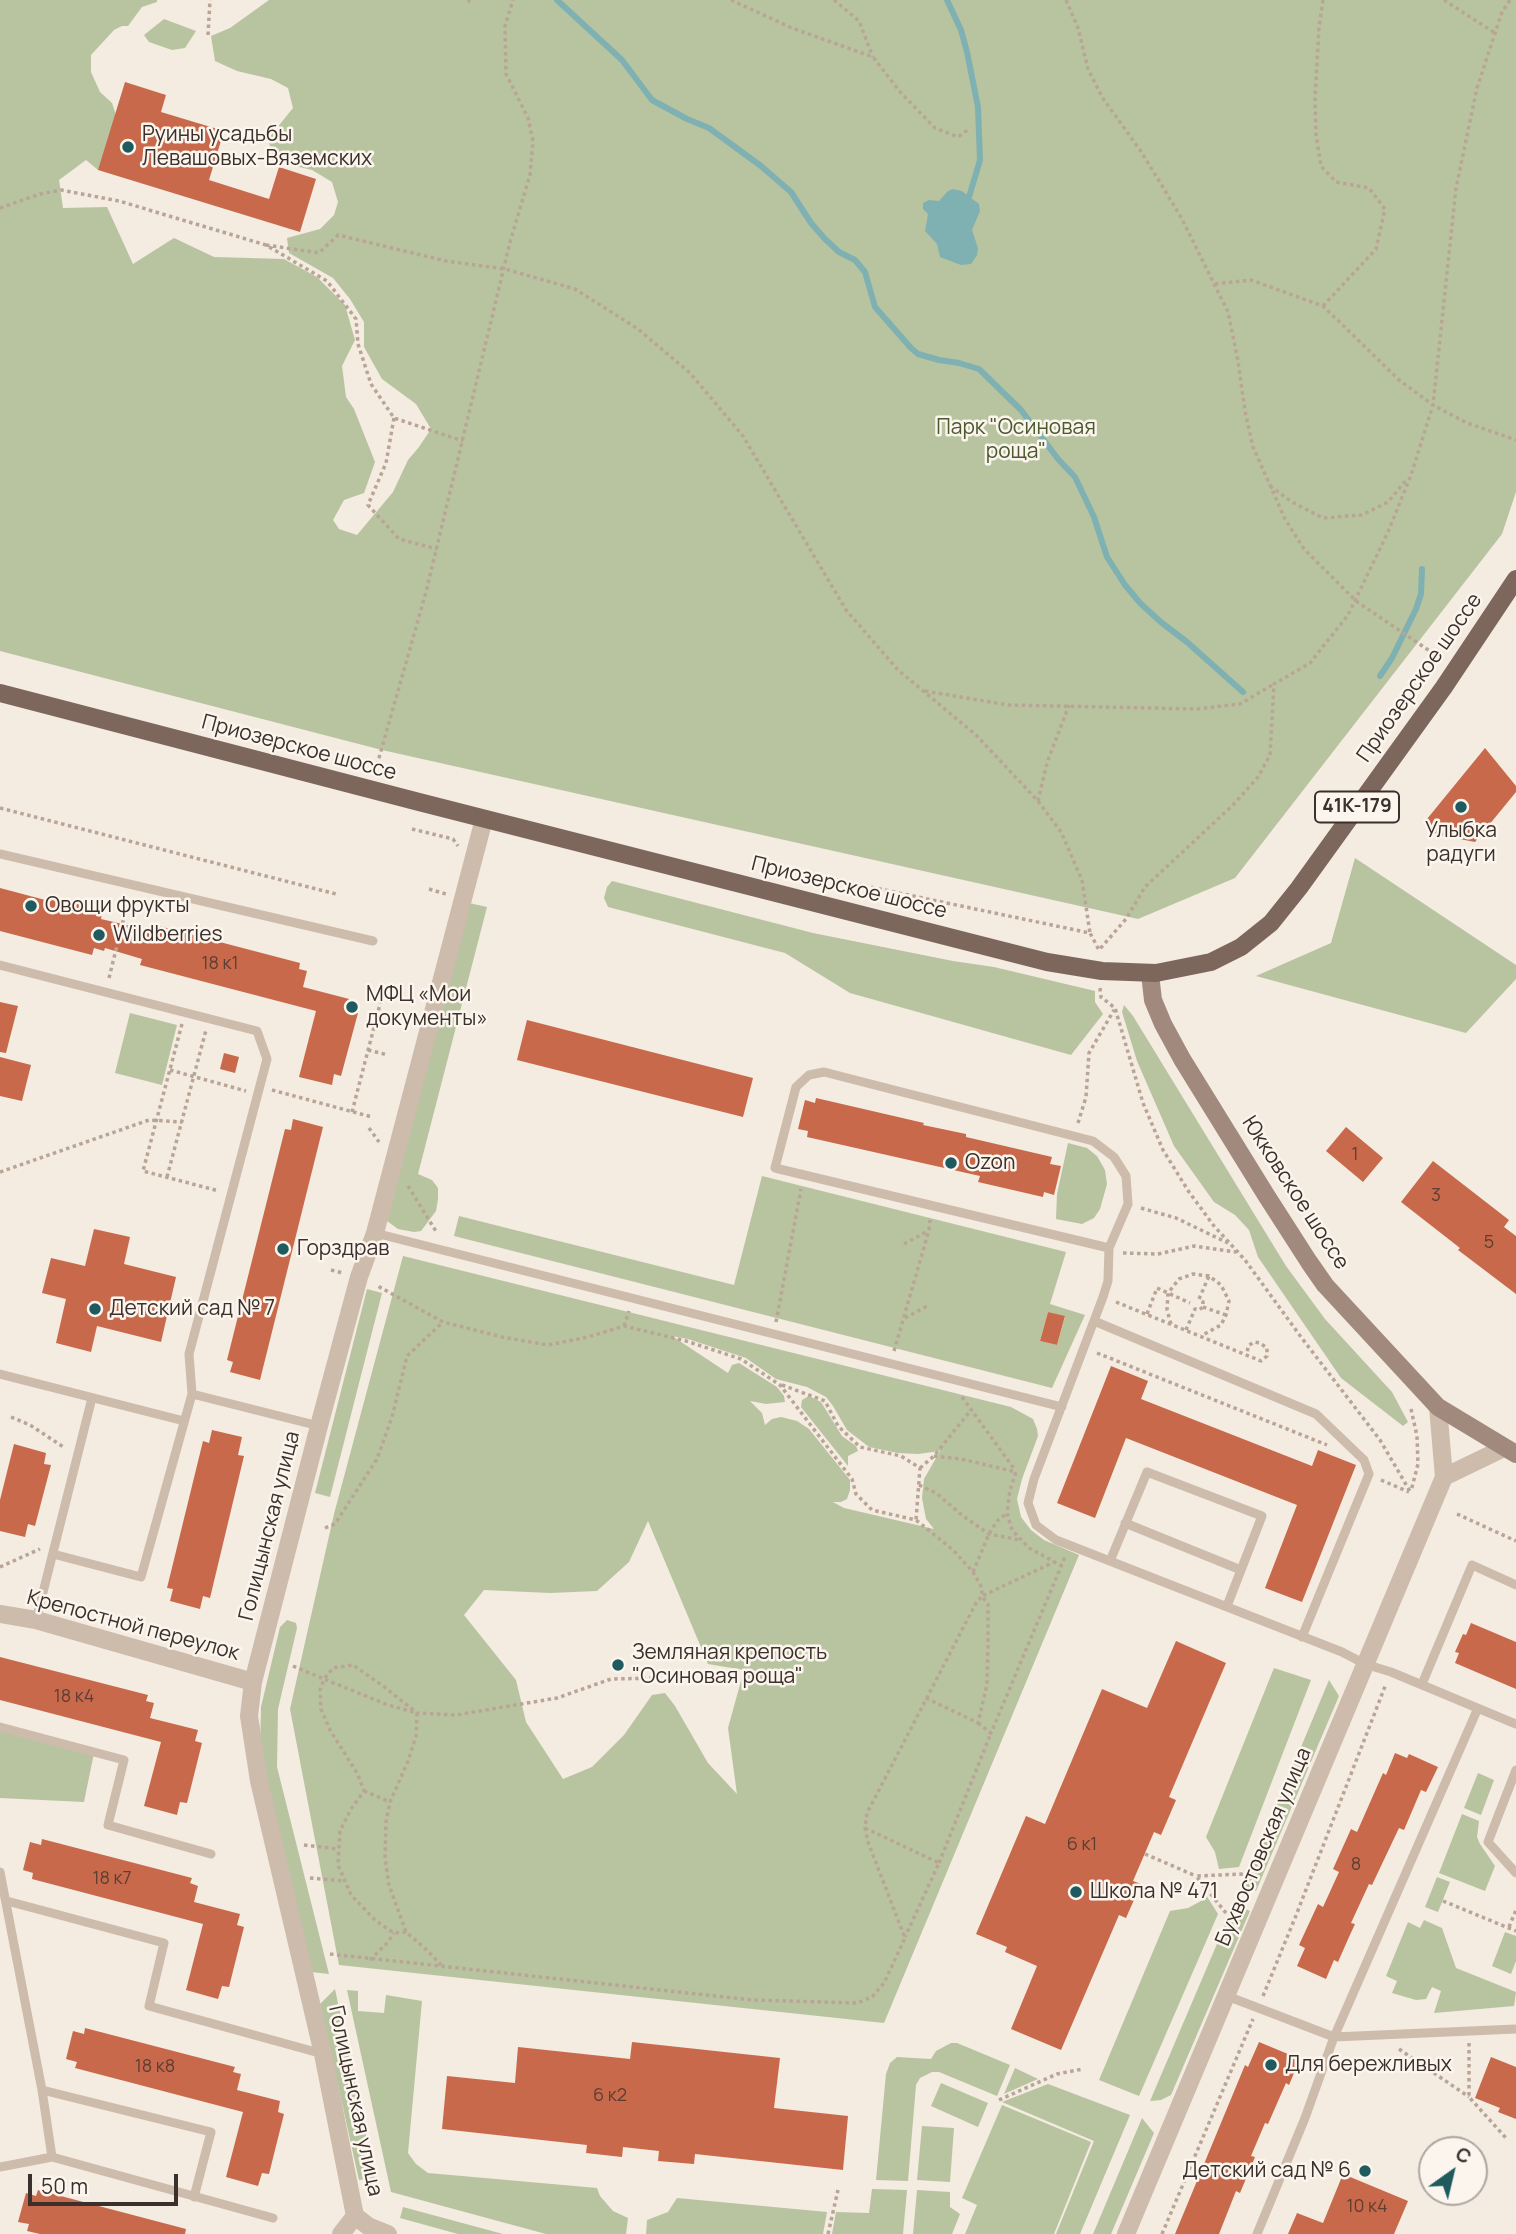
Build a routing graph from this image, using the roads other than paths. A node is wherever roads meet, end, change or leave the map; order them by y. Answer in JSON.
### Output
{"nodes":[{"id":1,"x":1516,"y":579,"type":"edge"},
{"id":2,"x":0,"y":693,"type":"edge"},
{"id":3,"x":484,"y":819,"type":"junction"},
{"id":4,"x":0,"y":854,"type":"edge"},
{"id":5,"x":373,"y":941,"type":"dead end"},
{"id":6,"x":0,"y":965,"type":"edge"},
{"id":7,"x":1150,"y":974,"type":"junction"},
{"id":8,"x":374,"y":1233,"type":"junction"},
{"id":9,"x":1110,"y":1248,"type":"junction"},
{"id":10,"x":1094,"y":1321,"type":"junction"},
{"id":11,"x":0,"y":1374,"type":"edge"},
{"id":12,"x":192,"y":1394,"type":"junction"},
{"id":13,"x":92,"y":1398,"type":"junction"},
{"id":14,"x":1062,"y":1407,"type":"junction"},
{"id":15,"x":1438,"y":1407,"type":"junction"},
{"id":16,"x":184,"y":1421,"type":"junction"},
{"id":17,"x":319,"y":1426,"type":"junction"},
{"id":18,"x":1510,"y":1451,"type":"edge"},
{"id":19,"x":1444,"y":1477,"type":"junction"},
{"id":20,"x":1125,"y":1523,"type":"junction"},
{"id":21,"x":53,"y":1553,"type":"junction"},
{"id":22,"x":1110,"y":1561,"type":"junction"},
{"id":23,"x":1241,"y":1570,"type":"junction"},
{"id":24,"x":1516,"y":1585,"type":"edge"},
{"id":25,"x":1227,"y":1606,"type":"junction"},
{"id":26,"x":0,"y":1614,"type":"edge"},
{"id":27,"x":36,"y":1620,"type":"junction"},
{"id":28,"x":1302,"y":1637,"type":"junction"},
{"id":29,"x":1365,"y":1664,"type":"junction"},
{"id":30,"x":253,"y":1682,"type":"junction"},
{"id":31,"x":1422,"y":1684,"type":"junction"},
{"id":32,"x":1478,"y":1708,"type":"junction"},
{"id":33,"x":1516,"y":1724,"type":"edge"},
{"id":34,"x":0,"y":1727,"type":"edge"},
{"id":35,"x":1516,"y":1770,"type":"edge"},
{"id":36,"x":211,"y":1854,"type":"dead end"},
{"id":37,"x":0,"y":1872,"type":"edge"},
{"id":38,"x":1516,"y":1873,"type":"edge"},
{"id":39,"x":7,"y":1901,"type":"junction"},
{"id":40,"x":1227,"y":1996,"type":"junction"},
{"id":41,"x":1516,"y":2029,"type":"edge"},
{"id":42,"x":1334,"y":2037,"type":"junction"},
{"id":43,"x":323,"y":2054,"type":"junction"},
{"id":44,"x":41,"y":2090,"type":"junction"},
{"id":45,"x":52,"y":2157,"type":"junction"},
{"id":46,"x":0,"y":2167,"type":"edge"},
{"id":47,"x":194,"y":2197,"type":"junction"},
{"id":48,"x":355,"y":2216,"type":"junction"},
{"id":49,"x":273,"y":2218,"type":"dead end"},
{"id":50,"x":341,"y":2234,"type":"edge"},
{"id":51,"x":388,"y":2234,"type":"edge"},
{"id":52,"x":1126,"y":2234,"type":"edge"},
{"id":53,"x":1257,"y":2234,"type":"edge"}],
"edges":[{"from":1,"to":7,"type":"main road","name":"Приозерское шоссе","number":"41К-179"},
{"from":2,"to":3,"type":"main road","name":"Приозерское шоссе"},
{"from":3,"to":7,"type":"main road","name":"Приозерское шоссе"},
{"from":3,"to":8,"type":"street","name":"Голицынская улица"},
{"from":4,"to":5,"type":"lane"},
{"from":6,"to":12,"type":"lane"},
{"from":7,"to":15,"type":"main road","name":"Юкковское шоссе"},
{"from":8,"to":14,"type":"lane"},
{"from":8,"to":17,"type":"street","name":"Голицынская улица"},
{"from":9,"to":9,"type":"lane"},
{"from":9,"to":10,"type":"lane"},
{"from":10,"to":14,"type":"lane"},
{"from":10,"to":28,"type":"lane"},
{"from":11,"to":13,"type":"lane"},
{"from":12,"to":16,"type":"lane"},
{"from":12,"to":17,"type":"lane"},
{"from":13,"to":16,"type":"lane"},
{"from":13,"to":21,"type":"lane"},
{"from":14,"to":22,"type":"lane"},
{"from":15,"to":18,"type":"main road","name":"Юкковское шоссе"},
{"from":15,"to":19,"type":"street","name":"Бухвостовская улица"},
{"from":16,"to":21,"type":"lane"},
{"from":17,"to":30,"type":"street","name":"Голицынская улица"},
{"from":18,"to":19,"type":"street"},
{"from":19,"to":29,"type":"street","name":"Бухвостовская улица"},
{"from":20,"to":22,"type":"lane"},
{"from":20,"to":23,"type":"lane"},
{"from":20,"to":23,"type":"lane"},
{"from":21,"to":27,"type":"lane"},
{"from":22,"to":25,"type":"lane"},
{"from":23,"to":25,"type":"lane"},
{"from":24,"to":31,"type":"lane"},
{"from":25,"to":28,"type":"lane"},
{"from":26,"to":27,"type":"street","name":"Крепостной переулок"},
{"from":27,"to":30,"type":"street","name":"Крепостной переулок"},
{"from":28,"to":29,"type":"lane"},
{"from":29,"to":31,"type":"lane"},
{"from":29,"to":40,"type":"street","name":"Бухвостовская улица"},
{"from":30,"to":43,"type":"street","name":"Голицынская улица"},
{"from":31,"to":32,"type":"lane"},
{"from":32,"to":33,"type":"lane"},
{"from":32,"to":42,"type":"lane"},
{"from":34,"to":36,"type":"lane"},
{"from":35,"to":38,"type":"lane"},
{"from":37,"to":39,"type":"lane"},
{"from":39,"to":43,"type":"lane"},
{"from":39,"to":44,"type":"lane"},
{"from":40,"to":42,"type":"lane"},
{"from":40,"to":52,"type":"street","name":"Бухвостовская улица"},
{"from":41,"to":42,"type":"lane"},
{"from":42,"to":53,"type":"lane"},
{"from":43,"to":48,"type":"street","name":"Голицынская улица"},
{"from":44,"to":45,"type":"lane"},
{"from":44,"to":47,"type":"lane"},
{"from":45,"to":46,"type":"lane"},
{"from":45,"to":47,"type":"lane"},
{"from":47,"to":49,"type":"lane"},
{"from":48,"to":50,"type":"street"},
{"from":48,"to":51,"type":"street","name":"Голицынская улица"}]}
